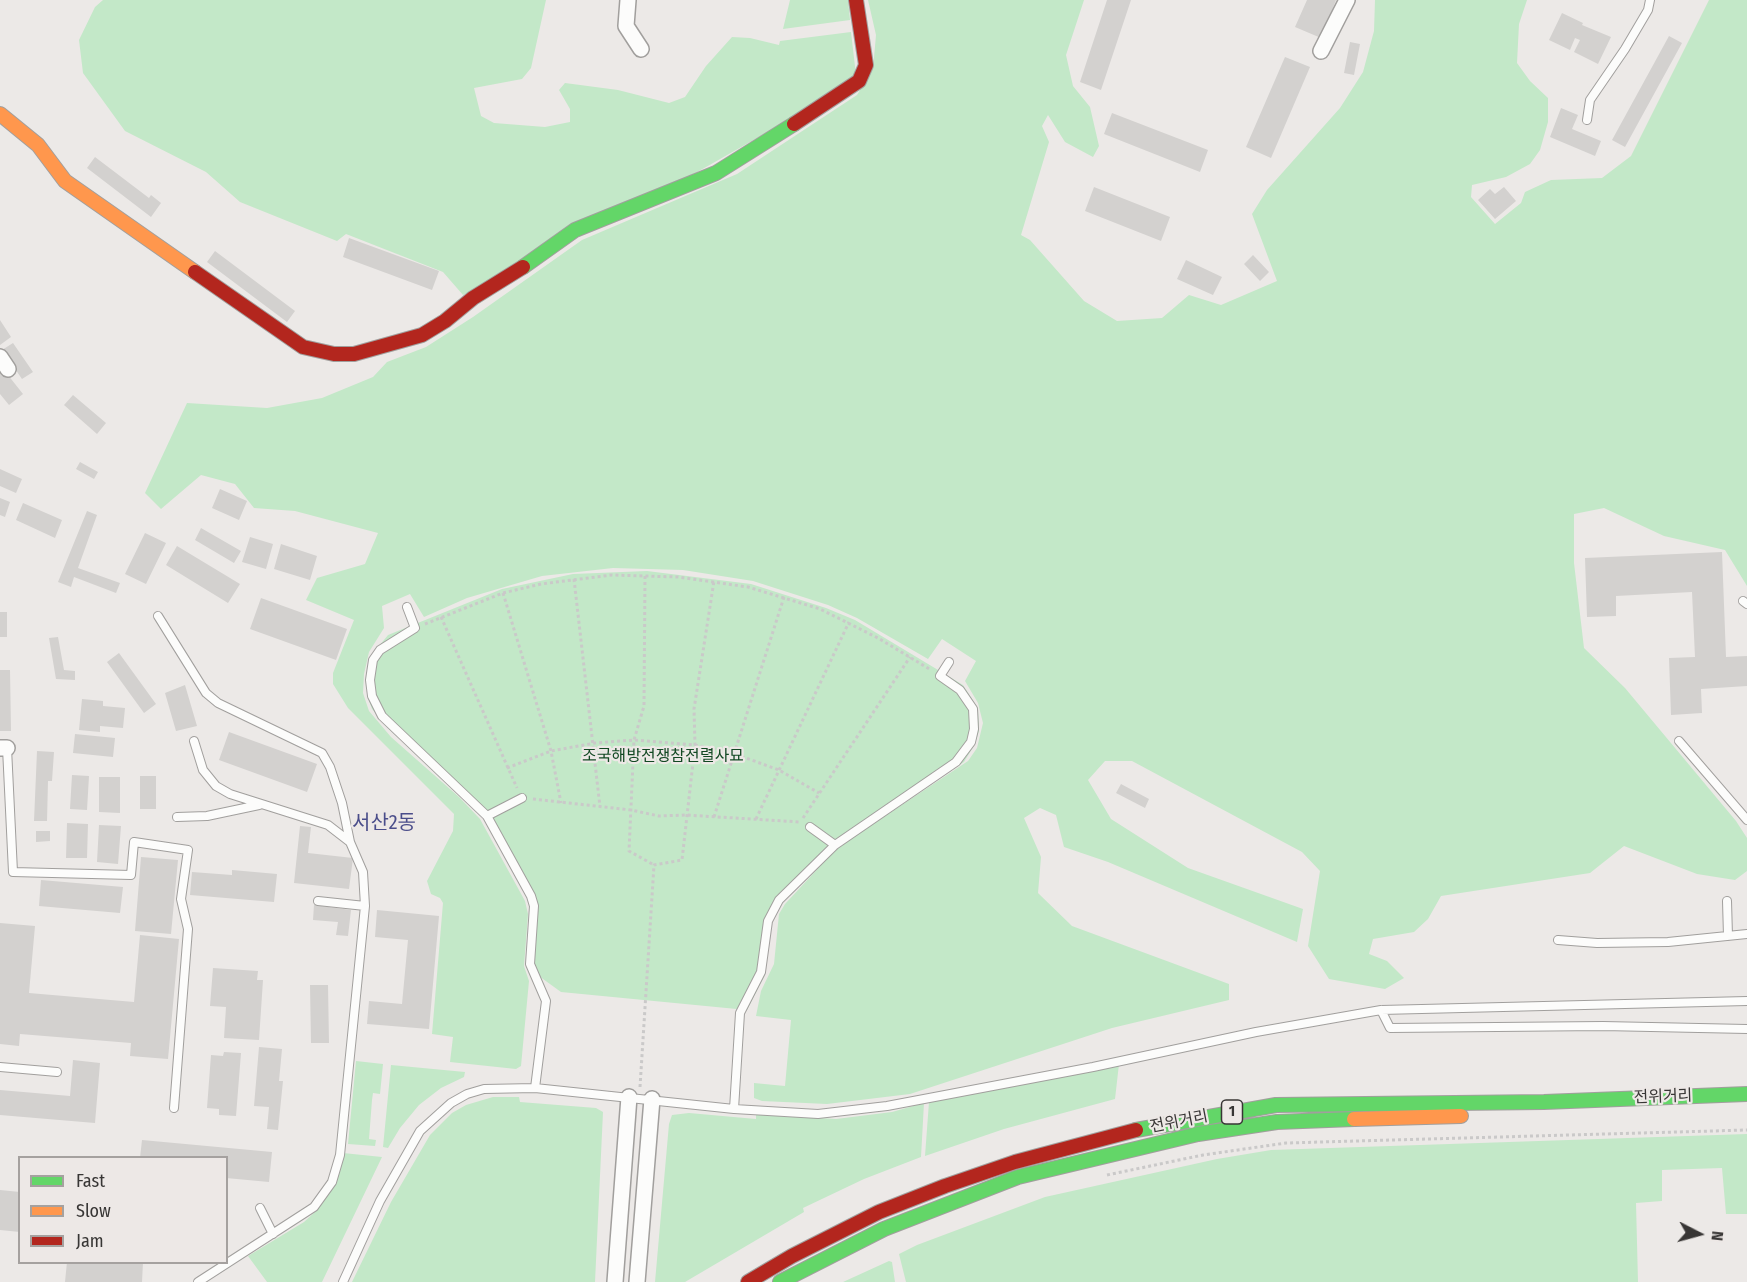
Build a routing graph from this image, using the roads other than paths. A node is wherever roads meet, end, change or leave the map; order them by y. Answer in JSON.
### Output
{"nodes":[{"id":1,"x":628,"y":0,"type":"edge"},
{"id":2,"x":856,"y":0,"type":"edge"},
{"id":3,"x":1347,"y":0,"type":"edge"},
{"id":4,"x":1650,"y":0,"type":"edge"},
{"id":5,"x":641,"y":49,"type":"dead end"},
{"id":6,"x":1321,"y":51,"type":"dead end"},
{"id":7,"x":0,"y":114,"type":"edge"},
{"id":8,"x":1587,"y":120,"type":"dead end"},
{"id":9,"x":407,"y":607,"type":"dead end"},
{"id":10,"x":159,"y":616,"type":"dead end"},
{"id":11,"x":949,"y":662,"type":"dead end"},
{"id":12,"x":194,"y":741,"type":"dead end"},
{"id":13,"x":1679,"y":741,"type":"dead end"},
{"id":14,"x":4,"y":748,"type":"edge"},
{"id":15,"x":522,"y":798,"type":"road end"},
{"id":16,"x":260,"y":804,"type":"junction"},
{"id":17,"x":487,"y":816,"type":"junction"},
{"id":18,"x":177,"y":817,"type":"dead end"},
{"id":19,"x":1747,"y":820,"type":"edge"},
{"id":20,"x":810,"y":826,"type":"road end"},
{"id":21,"x":350,"y":842,"type":"junction"},
{"id":22,"x":835,"y":845,"type":"junction"},
{"id":23,"x":318,"y":901,"type":"dead end"},
{"id":24,"x":1727,"y":901,"type":"dead end"},
{"id":25,"x":365,"y":906,"type":"junction"},
{"id":26,"x":1747,"y":934,"type":"edge"},
{"id":27,"x":1728,"y":936,"type":"junction"},
{"id":28,"x":1558,"y":940,"type":"dead end"},
{"id":29,"x":1747,"y":1001,"type":"edge"},
{"id":30,"x":1381,"y":1010,"type":"junction"},
{"id":31,"x":1747,"y":1029,"type":"edge"},
{"id":32,"x":0,"y":1067,"type":"edge"},
{"id":33,"x":57,"y":1072,"type":"dead end"},
{"id":34,"x":535,"y":1088,"type":"junction"},
{"id":35,"x":1747,"y":1094,"type":"edge"},
{"id":36,"x":640,"y":1098,"type":"junction"},
{"id":37,"x":1747,"y":1107,"type":"edge"},
{"id":38,"x":174,"y":1108,"type":"dead end"},
{"id":39,"x":734,"y":1109,"type":"junction"},
{"id":40,"x":260,"y":1208,"type":"dead end"},
{"id":41,"x":273,"y":1234,"type":"junction"},
{"id":42,"x":228,"y":1263,"type":"edge"},
{"id":43,"x":226,"y":1264,"type":"edge"},
{"id":44,"x":198,"y":1282,"type":"edge"},
{"id":45,"x":343,"y":1282,"type":"edge"},
{"id":46,"x":615,"y":1282,"type":"edge"},
{"id":47,"x":637,"y":1282,"type":"edge"},
{"id":48,"x":748,"y":1282,"type":"edge"},
{"id":49,"x":780,"y":1282,"type":"edge"}],
"edges":[{"from":1,"to":5,"type":"street"},
{"from":2,"to":7,"type":"main road"},
{"from":3,"to":6,"type":"street"},
{"from":4,"to":8,"type":"lane"},
{"from":9,"to":17,"type":"lane"},
{"from":10,"to":21,"type":"lane"},
{"from":11,"to":22,"type":"lane"},
{"from":12,"to":16,"type":"lane"},
{"from":13,"to":19,"type":"lane"},
{"from":14,"to":38,"type":"lane"},
{"from":15,"to":17,"type":"lane"},
{"from":16,"to":18,"type":"lane"},
{"from":16,"to":21,"type":"lane"},
{"from":17,"to":34,"type":"lane"},
{"from":20,"to":22,"type":"lane"},
{"from":21,"to":25,"type":"lane"},
{"from":22,"to":39,"type":"lane"},
{"from":23,"to":25,"type":"lane"},
{"from":24,"to":27,"type":"lane"},
{"from":25,"to":41,"type":"lane"},
{"from":26,"to":27,"type":"lane"},
{"from":27,"to":28,"type":"lane"},
{"from":29,"to":30,"type":"lane"},
{"from":30,"to":31,"type":"lane"},
{"from":30,"to":39,"type":"lane"},
{"from":32,"to":33,"type":"lane"},
{"from":34,"to":36,"type":"lane"},
{"from":34,"to":45,"type":"lane"},
{"from":35,"to":48,"type":"main road","name":"전위거리","number":"1"},
{"from":36,"to":39,"type":"lane"},
{"from":36,"to":46,"type":"street"},
{"from":36,"to":47,"type":"street"},
{"from":37,"to":49,"type":"main road","name":"전위거리","number":"1"},
{"from":40,"to":41,"type":"lane"},
{"from":41,"to":42,"type":"lane"},
{"from":43,"to":44,"type":"lane"}]}
